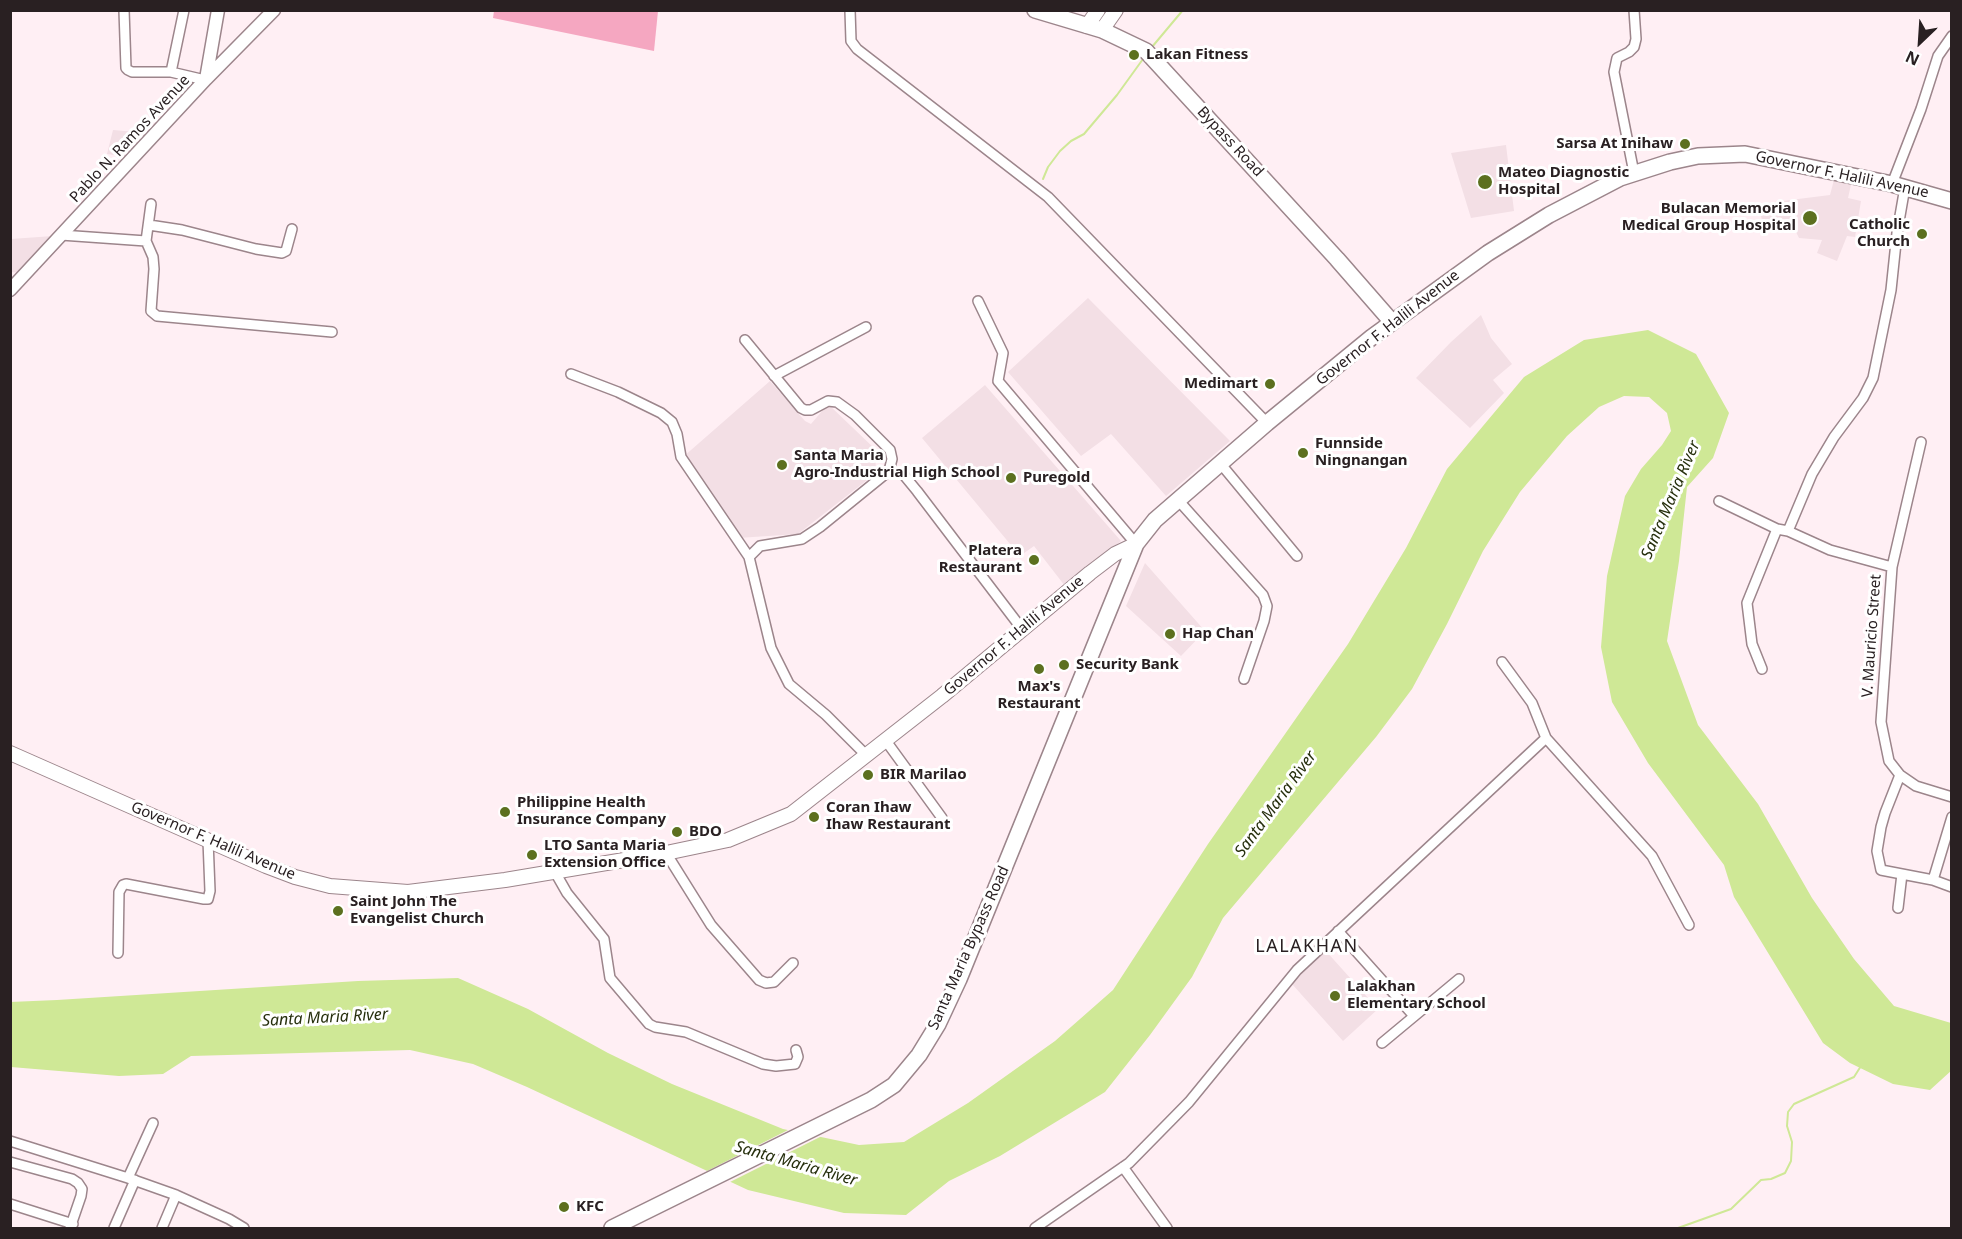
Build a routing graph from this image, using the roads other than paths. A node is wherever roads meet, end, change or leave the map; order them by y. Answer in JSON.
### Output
{"nodes":[{"id":1,"x":124,"y":10,"type":"edge"},
{"id":2,"x":184,"y":10,"type":"edge"},
{"id":3,"x":218,"y":10,"type":"edge"},
{"id":4,"x":274,"y":10,"type":"edge"},
{"id":5,"x":850,"y":10,"type":"edge"},
{"id":6,"x":1035,"y":10,"type":"edge"},
{"id":7,"x":1075,"y":10,"type":"edge"},
{"id":8,"x":1098,"y":10,"type":"edge"},
{"id":9,"x":1116,"y":10,"type":"edge"},
{"id":10,"x":1634,"y":10,"type":"edge"},
{"id":11,"x":1059,"y":18,"type":"junction"},
{"id":12,"x":1087,"y":26,"type":"junction"},
{"id":13,"x":1102,"y":30,"type":"junction"},
{"id":14,"x":1952,"y":36,"type":"edge"},
{"id":15,"x":171,"y":72,"type":"junction"},
{"id":16,"x":206,"y":80,"type":"junction"},
{"id":17,"x":1634,"y":173,"type":"junction"},
{"id":18,"x":1899,"y":186,"type":"junction"},
{"id":19,"x":1952,"y":201,"type":"edge"},
{"id":20,"x":151,"y":204,"type":"dead end"},
{"id":21,"x":149,"y":225,"type":"junction"},
{"id":22,"x":292,"y":229,"type":"dead end"},
{"id":23,"x":61,"y":235,"type":"junction"},
{"id":24,"x":146,"y":241,"type":"junction"},
{"id":25,"x":10,"y":290,"type":"edge"},
{"id":26,"x":978,"y":301,"type":"dead end"},
{"id":27,"x":1392,"y":322,"type":"junction"},
{"id":28,"x":866,"y":327,"type":"dead end"},
{"id":29,"x":332,"y":332,"type":"dead end"},
{"id":30,"x":745,"y":340,"type":"dead end"},
{"id":31,"x":571,"y":374,"type":"dead end"},
{"id":32,"x":774,"y":376,"type":"junction"},
{"id":33,"x":1267,"y":423,"type":"junction"},
{"id":34,"x":1921,"y":442,"type":"dead end"},
{"id":35,"x":1220,"y":463,"type":"junction"},
{"id":36,"x":889,"y":471,"type":"junction"},
{"id":37,"x":1178,"y":500,"type":"junction"},
{"id":38,"x":1719,"y":501,"type":"dead end"},
{"id":39,"x":1777,"y":529,"type":"junction"},
{"id":40,"x":1788,"y":531,"type":"junction"},
{"id":41,"x":1136,"y":544,"type":"junction"},
{"id":42,"x":1297,"y":556,"type":"dead end"},
{"id":43,"x":749,"y":557,"type":"junction"},
{"id":44,"x":1892,"y":567,"type":"junction"},
{"id":45,"x":1022,"y":629,"type":"junction"},
{"id":46,"x":1502,"y":662,"type":"dead end"},
{"id":47,"x":1762,"y":669,"type":"dead end"},
{"id":48,"x":1244,"y":680,"type":"dead end"},
{"id":49,"x":1546,"y":738,"type":"junction"},
{"id":50,"x":886,"y":741,"type":"junction"},
{"id":51,"x":10,"y":753,"type":"edge"},
{"id":52,"x":866,"y":756,"type":"junction"},
{"id":53,"x":1900,"y":775,"type":"junction"},
{"id":54,"x":1952,"y":797,"type":"edge"},
{"id":55,"x":1952,"y":817,"type":"edge"},
{"id":56,"x":942,"y":818,"type":"dead end"},
{"id":57,"x":208,"y":840,"type":"junction"},
{"id":58,"x":666,"y":853,"type":"junction"},
{"id":59,"x":555,"y":872,"type":"junction"},
{"id":60,"x":1902,"y":874,"type":"junction"},
{"id":61,"x":1933,"y":880,"type":"junction"},
{"id":62,"x":1952,"y":887,"type":"edge"},
{"id":63,"x":1898,"y":908,"type":"dead end"},
{"id":64,"x":1689,"y":925,"type":"dead end"},
{"id":65,"x":1338,"y":931,"type":"junction"},
{"id":66,"x":118,"y":954,"type":"dead end"},
{"id":67,"x":793,"y":963,"type":"dead end"},
{"id":68,"x":1459,"y":979,"type":"dead end"},
{"id":69,"x":1414,"y":1016,"type":"junction"},
{"id":70,"x":1382,"y":1043,"type":"dead end"},
{"id":71,"x":796,"y":1050,"type":"dead end"},
{"id":72,"x":153,"y":1123,"type":"dead end"},
{"id":73,"x":10,"y":1141,"type":"edge"},
{"id":74,"x":10,"y":1162,"type":"edge"},
{"id":75,"x":1123,"y":1167,"type":"junction"},
{"id":76,"x":132,"y":1179,"type":"junction"},
{"id":77,"x":176,"y":1195,"type":"junction"},
{"id":78,"x":10,"y":1204,"type":"edge"},
{"id":79,"x":633,"y":1224,"type":"edge"},
{"id":80,"x":71,"y":1226,"type":"edge"},
{"id":81,"x":114,"y":1228,"type":"edge"},
{"id":82,"x":162,"y":1228,"type":"edge"},
{"id":83,"x":244,"y":1228,"type":"edge"},
{"id":84,"x":612,"y":1228,"type":"edge"},
{"id":85,"x":1035,"y":1228,"type":"edge"},
{"id":86,"x":1167,"y":1228,"type":"edge"}],
"edges":[{"from":1,"to":15,"type":"street"},
{"from":2,"to":15,"type":"street"},
{"from":3,"to":16,"type":"street"},
{"from":4,"to":16,"type":"street","name":"Pablo N. Ramos Avenue"},
{"from":5,"to":33,"type":"street"},
{"from":6,"to":11,"type":"main road","name":"Bypass Road"},
{"from":7,"to":11,"type":"main road"},
{"from":8,"to":12,"type":"main road"},
{"from":9,"to":13,"type":"main road"},
{"from":10,"to":17,"type":"street"},
{"from":11,"to":12,"type":"main road","name":"Bypass Road"},
{"from":12,"to":13,"type":"main road","name":"Bypass Road"},
{"from":13,"to":27,"type":"main road","name":"Bypass Road"},
{"from":14,"to":18,"type":"street"},
{"from":15,"to":16,"type":"street"},
{"from":16,"to":23,"type":"street","name":"Pablo N. Ramos Avenue"},
{"from":17,"to":18,"type":"main road","name":"Governor F. Halili Avenue"},
{"from":17,"to":27,"type":"main road","name":"Governor F. Halili Avenue"},
{"from":18,"to":19,"type":"main road","name":"Governor F. Halili Avenue"},
{"from":18,"to":40,"type":"street"},
{"from":20,"to":21,"type":"street"},
{"from":21,"to":22,"type":"street"},
{"from":21,"to":24,"type":"street"},
{"from":23,"to":24,"type":"street"},
{"from":23,"to":25,"type":"street","name":"Pablo N. Ramos Avenue"},
{"from":24,"to":29,"type":"street"},
{"from":26,"to":41,"type":"street"},
{"from":27,"to":33,"type":"main road","name":"Governor F. Halili Avenue"},
{"from":28,"to":32,"type":"street"},
{"from":30,"to":32,"type":"street"},
{"from":31,"to":43,"type":"street"},
{"from":32,"to":36,"type":"street"},
{"from":33,"to":35,"type":"main road","name":"Governor F. Halili Avenue"},
{"from":34,"to":44,"type":"street","name":"V. Mauricio Street"},
{"from":35,"to":37,"type":"main road","name":"Governor F. Halili Avenue"},
{"from":35,"to":42,"type":"street"},
{"from":36,"to":43,"type":"street"},
{"from":36,"to":45,"type":"street"},
{"from":37,"to":41,"type":"main road","name":"Governor F. Halili Avenue"},
{"from":37,"to":48,"type":"street"},
{"from":38,"to":39,"type":"street"},
{"from":39,"to":40,"type":"street"},
{"from":39,"to":47,"type":"street"},
{"from":40,"to":44,"type":"street"},
{"from":41,"to":45,"type":"main road","name":"Governor F. Halili Avenue"},
{"from":41,"to":79,"type":"main road","name":"Santa Maria Bypass Road"},
{"from":43,"to":52,"type":"street"},
{"from":44,"to":53,"type":"street","name":"V. Mauricio Street"},
{"from":45,"to":50,"type":"main road","name":"Governor F. Halili Avenue"},
{"from":46,"to":49,"type":"street"},
{"from":49,"to":64,"type":"street"},
{"from":49,"to":65,"type":"street"},
{"from":50,"to":52,"type":"main road","name":"Governor F. Halili Avenue"},
{"from":50,"to":56,"type":"street"},
{"from":51,"to":57,"type":"main road","name":"Governor F. Halili Avenue"},
{"from":52,"to":58,"type":"main road","name":"Governor F. Halili Avenue"},
{"from":53,"to":54,"type":"street"},
{"from":53,"to":60,"type":"street"},
{"from":55,"to":61,"type":"street"},
{"from":57,"to":59,"type":"main road","name":"Governor F. Halili Avenue"},
{"from":57,"to":66,"type":"street"},
{"from":58,"to":59,"type":"main road","name":"Governor F. Halili Avenue"},
{"from":58,"to":67,"type":"street"},
{"from":59,"to":71,"type":"street"},
{"from":60,"to":61,"type":"street"},
{"from":60,"to":63,"type":"street"},
{"from":61,"to":62,"type":"street"},
{"from":65,"to":69,"type":"street"},
{"from":65,"to":75,"type":"street"},
{"from":68,"to":69,"type":"street"},
{"from":69,"to":70,"type":"street"},
{"from":72,"to":76,"type":"street"},
{"from":73,"to":76,"type":"street"},
{"from":74,"to":80,"type":"street"},
{"from":75,"to":85,"type":"street"},
{"from":75,"to":86,"type":"street"},
{"from":76,"to":77,"type":"street"},
{"from":76,"to":81,"type":"street"},
{"from":77,"to":82,"type":"street"},
{"from":77,"to":83,"type":"street"},
{"from":78,"to":80,"type":"street"},
{"from":79,"to":84,"type":"main road","name":"Santa Maria Bypass Road"}]}
